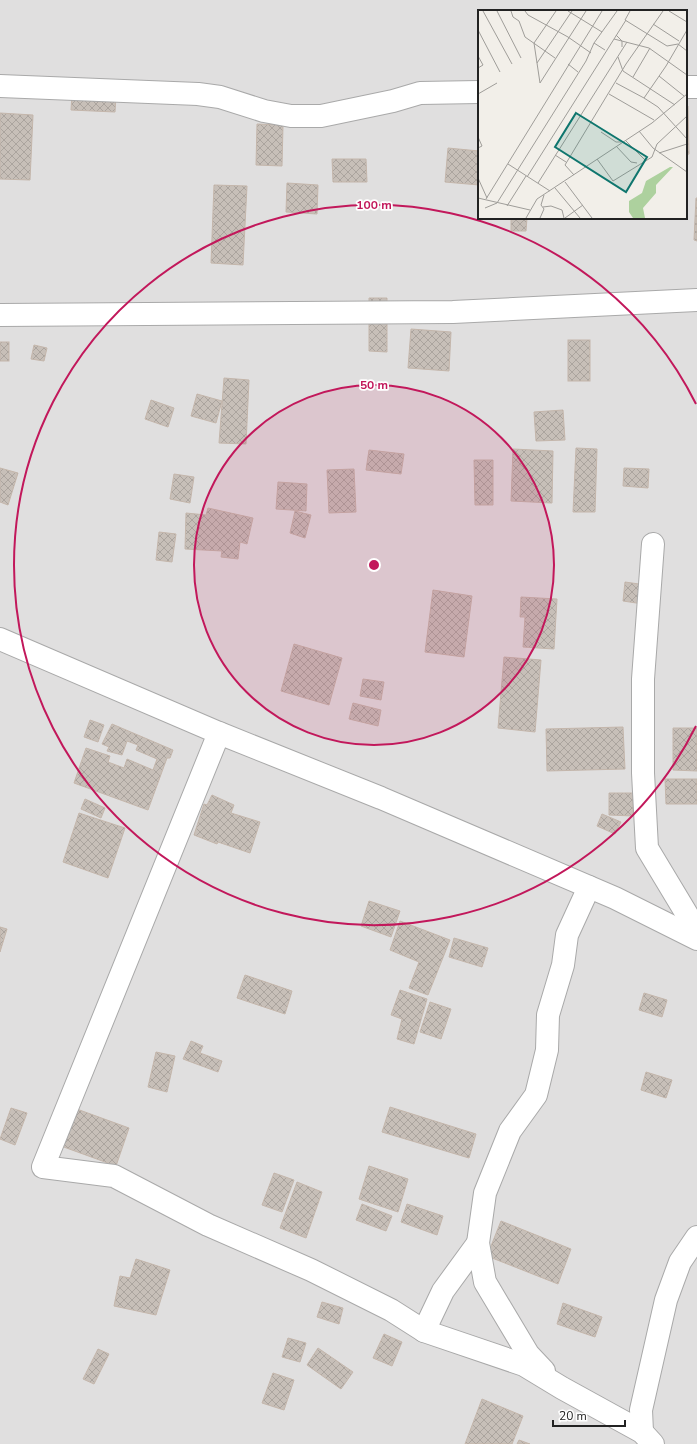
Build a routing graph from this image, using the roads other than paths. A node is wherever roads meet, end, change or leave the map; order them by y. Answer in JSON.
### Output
{"nodes":[{"id":1,"x":0,"y":86,"type":"edge"},
{"id":2,"x":478,"y":92,"type":"edge"},
{"id":3,"x":697,"y":300,"type":"edge"},
{"id":4,"x":0,"y":314,"type":"edge"},
{"id":5,"x":652,"y":544,"type":"dead end"},
{"id":6,"x":0,"y":639,"type":"edge"},
{"id":7,"x":219,"y":733,"type":"junction"},
{"id":8,"x":588,"y":887,"type":"junction"},
{"id":9,"x":697,"y":931,"type":"edge"},
{"id":10,"x":697,"y":939,"type":"edge"},
{"id":11,"x":697,"y":1237,"type":"edge"},
{"id":12,"x":478,"y":1243,"type":"junction"},
{"id":13,"x":424,"y":1331,"type":"junction"},
{"id":14,"x":562,"y":1388,"type":"junction"},
{"id":15,"x":648,"y":1438,"type":"edge"}],
"edges":[{"from":1,"to":2,"type":"street"},
{"from":3,"to":4,"type":"street"},
{"from":5,"to":9,"type":"street"},
{"from":6,"to":7,"type":"street"},
{"from":7,"to":8,"type":"street"},
{"from":7,"to":13,"type":"street"},
{"from":8,"to":10,"type":"street"},
{"from":8,"to":12,"type":"street"},
{"from":11,"to":15,"type":"street"},
{"from":12,"to":13,"type":"street"},
{"from":12,"to":14,"type":"street"},
{"from":13,"to":14,"type":"street"},
{"from":14,"to":15,"type":"street"}]}
